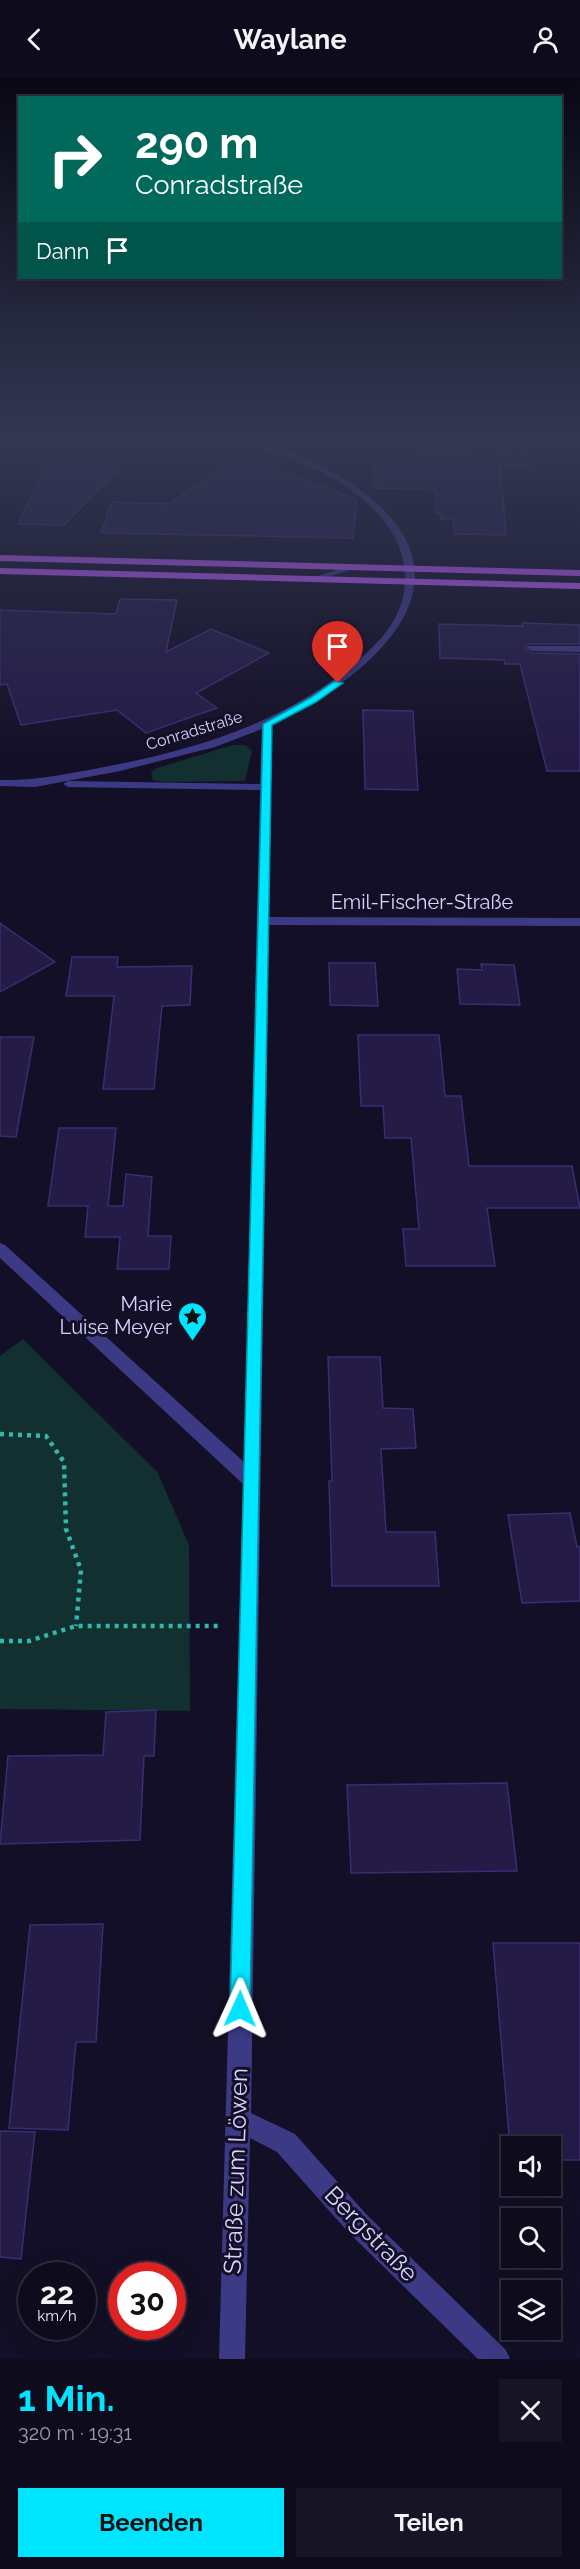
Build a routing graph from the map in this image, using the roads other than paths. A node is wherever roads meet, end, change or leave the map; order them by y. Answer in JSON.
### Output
{"nodes":[{"id":1,"x":402,"y":544,"type":"edge"},
{"id":2,"x":0,"y":558,"type":"edge"},
{"id":3,"x":355,"y":567,"type":"junction"},
{"id":4,"x":410,"y":568,"type":"junction"},
{"id":5,"x":0,"y":571,"type":"edge"},
{"id":6,"x":580,"y":573,"type":"edge"},
{"id":7,"x":313,"y":579,"type":"junction"},
{"id":8,"x":410,"y":582,"type":"junction"},
{"id":9,"x":580,"y":586,"type":"edge"},
{"id":10,"x":532,"y":648,"type":"dead end"},
{"id":11,"x":580,"y":650,"type":"edge"},
{"id":12,"x":267,"y":724,"type":"junction"},
{"id":13,"x":0,"y":783,"type":"edge"},
{"id":14,"x":25,"y":784,"type":"junction"},
{"id":15,"x":266,"y":787,"type":"junction"},
{"id":16,"x":263,"y":921,"type":"junction"},
{"id":17,"x":580,"y":922,"type":"edge"},
{"id":18,"x":0,"y":1250,"type":"edge"},
{"id":19,"x":250,"y":1479,"type":"junction"},
{"id":20,"x":239,"y":2120,"type":"junction"},
{"id":21,"x":232,"y":2359,"type":"edge"},
{"id":22,"x":497,"y":2359,"type":"edge"}],
"edges":[{"from":1,"to":4,"type":"street","name":"Conradstraße"},
{"from":2,"to":3,"type":"main road"},
{"from":3,"to":4,"type":"main road"},
{"from":3,"to":7,"type":"street"},
{"from":4,"to":6,"type":"main road"},
{"from":4,"to":8,"type":"street","name":"Conradstraße"},
{"from":5,"to":7,"type":"main road"},
{"from":7,"to":8,"type":"main road"},
{"from":8,"to":9,"type":"main road"},
{"from":8,"to":12,"type":"street","name":"Conradstraße"},
{"from":10,"to":11,"type":"street"},
{"from":12,"to":14,"type":"street","name":"Conradstraße"},
{"from":12,"to":15,"type":"street","name":"Straße zum Löwen"},
{"from":13,"to":14,"type":"street","name":"Conradstraße"},
{"from":14,"to":15,"type":"street","name":"Conradstraße"},
{"from":15,"to":16,"type":"street","name":"Straße zum Löwen"},
{"from":16,"to":17,"type":"street","name":"Emil-Fischer-Straße"},
{"from":16,"to":19,"type":"street","name":"Straße zum Löwen"},
{"from":18,"to":19,"type":"street"},
{"from":19,"to":20,"type":"street","name":"Straße zum Löwen"},
{"from":20,"to":21,"type":"street","name":"Straße zum Löwen"},
{"from":20,"to":22,"type":"street","name":"Bergstraße"}]}
